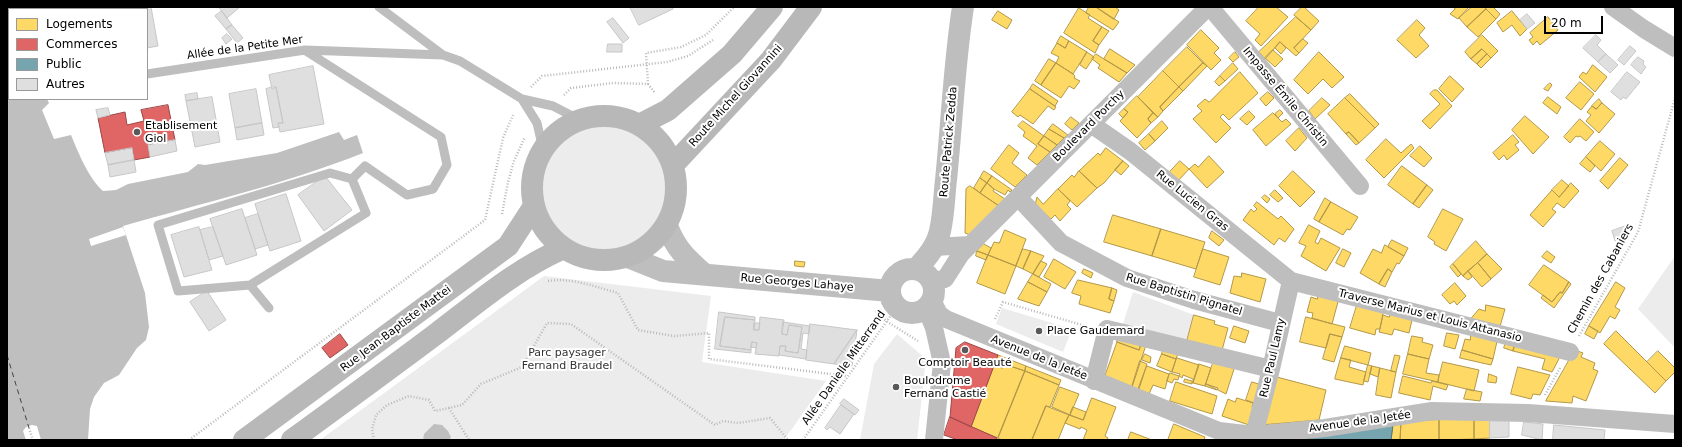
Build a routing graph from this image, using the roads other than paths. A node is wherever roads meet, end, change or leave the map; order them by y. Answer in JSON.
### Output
{"nodes":[{"id":1,"x":379,"y":7,"type":"edge"},
{"id":2,"x":772,"y":7,"type":"edge"},
{"id":3,"x":811,"y":7,"type":"edge"},
{"id":4,"x":963,"y":7,"type":"edge"},
{"id":5,"x":1209,"y":7,"type":"edge"},
{"id":6,"x":1613,"y":7,"type":"edge"},
{"id":7,"x":1675,"y":48,"type":"edge"},
{"id":8,"x":305,"y":50,"type":"junction"},
{"id":9,"x":443,"y":55,"type":"junction"},
{"id":10,"x":148,"y":74,"type":"edge"},
{"id":11,"x":522,"y":99,"type":"junction"},
{"id":12,"x":580,"y":120,"type":"junction"},
{"id":13,"x":641,"y":124,"type":"junction"},
{"id":14,"x":1091,"y":124,"type":"junction"},
{"id":15,"x":543,"y":149,"type":"junction"},
{"id":16,"x":674,"y":164,"type":"junction"},
{"id":17,"x":352,"y":179,"type":"junction"},
{"id":18,"x":1360,"y":186,"type":"dead end"},
{"id":19,"x":1018,"y":197,"type":"junction"},
{"id":20,"x":534,"y":206,"type":"junction"},
{"id":21,"x":667,"y":226,"type":"junction"},
{"id":22,"x":970,"y":245,"type":"junction"},
{"id":23,"x":564,"y":248,"type":"junction"},
{"id":24,"x":934,"y":248,"type":"junction"},
{"id":25,"x":628,"y":257,"type":"junction"},
{"id":26,"x":704,"y":274,"type":"junction"},
{"id":27,"x":1291,"y":281,"type":"junction"},
{"id":28,"x":250,"y":285,"type":"junction"},
{"id":29,"x":926,"y":290,"type":"junction"},
{"id":30,"x":891,"y":306,"type":"junction"},
{"id":31,"x":269,"y":308,"type":"dead end"},
{"id":32,"x":1280,"y":323,"type":"junction"},
{"id":33,"x":1570,"y":352,"type":"road end"},
{"id":34,"x":1271,"y":369,"type":"junction"},
{"id":35,"x":1094,"y":381,"type":"junction"},
{"id":36,"x":1671,"y":426,"type":"edge"},
{"id":37,"x":1254,"y":435,"type":"junction"},
{"id":38,"x":244,"y":440,"type":"edge"},
{"id":39,"x":292,"y":440,"type":"edge"},
{"id":40,"x":934,"y":440,"type":"edge"}],
"edges":[{"from":1,"to":9,"type":"lane","name":"Allée de la Petite Mer"},
{"from":2,"to":13,"type":"main road"},
{"from":3,"to":16,"type":"main road","name":"Route Michel Giovannini"},
{"from":4,"to":24,"type":"street","name":"Route Patrick Zedda"},
{"from":5,"to":14,"type":"street","name":"Boulevard Porchy"},
{"from":5,"to":18,"type":"street","name":"Impasse Émile Christin"},
{"from":6,"to":7,"type":"street"},
{"from":8,"to":9,"type":"lane","name":"Allée de la Petite Mer"},
{"from":8,"to":10,"type":"lane","name":"Allée de la Petite Mer"},
{"from":8,"to":17,"type":"lane"},
{"from":9,"to":11,"type":"lane","name":"Allée de la Petite Mer"},
{"from":11,"to":12,"type":"lane"},
{"from":11,"to":15,"type":"lane"},
{"from":12,"to":13,"type":"main road"},
{"from":12,"to":15,"type":"main road"},
{"from":13,"to":16,"type":"main road"},
{"from":14,"to":19,"type":"street","name":"Boulevard Porchy"},
{"from":14,"to":27,"type":"street","name":"Rue Lucien Gras"},
{"from":15,"to":20,"type":"main road"},
{"from":16,"to":21,"type":"main road"},
{"from":17,"to":28,"type":"lane"},
{"from":17,"to":28,"type":"lane"},
{"from":19,"to":22,"type":"street","name":"Boulevard Porchy"},
{"from":19,"to":32,"type":"street","name":"Rue Baptistin Pignatel"},
{"from":20,"to":23,"type":"main road"},
{"from":20,"to":38,"type":"main road","name":"Rue Jean-Baptiste Mattei"},
{"from":21,"to":25,"type":"main road"},
{"from":21,"to":26,"type":"street"},
{"from":22,"to":24,"type":"street"},
{"from":22,"to":29,"type":"street","name":"Boulevard Porchy"},
{"from":23,"to":25,"type":"main road"},
{"from":23,"to":39,"type":"main road"},
{"from":24,"to":29,"type":"street","name":"Route Patrick Zedda"},
{"from":25,"to":26,"type":"street","name":"Rue Georges Lahaye"},
{"from":26,"to":30,"type":"street","name":"Rue Georges Lahaye"},
{"from":27,"to":32,"type":"street","name":"Rue Paul Lamy"},
{"from":27,"to":33,"type":"street","name":"Traverse Marius et Louis Attanasio"},
{"from":28,"to":31,"type":"lane"},
{"from":29,"to":30,"type":"street","name":"Rue Georges Lahaye"},
{"from":29,"to":30,"type":"street"},
{"from":29,"to":35,"type":"street","name":"Avenue de la Jetée"},
{"from":29,"to":40,"type":"street"},
{"from":32,"to":34,"type":"street","name":"Rue Paul Lamy"},
{"from":34,"to":35,"type":"street"},
{"from":34,"to":37,"type":"street","name":"Rue Paul Lamy"},
{"from":35,"to":37,"type":"street","name":"Avenue de la Jetée"},
{"from":36,"to":37,"type":"street","name":"Avenue de la Jetée"}]}
